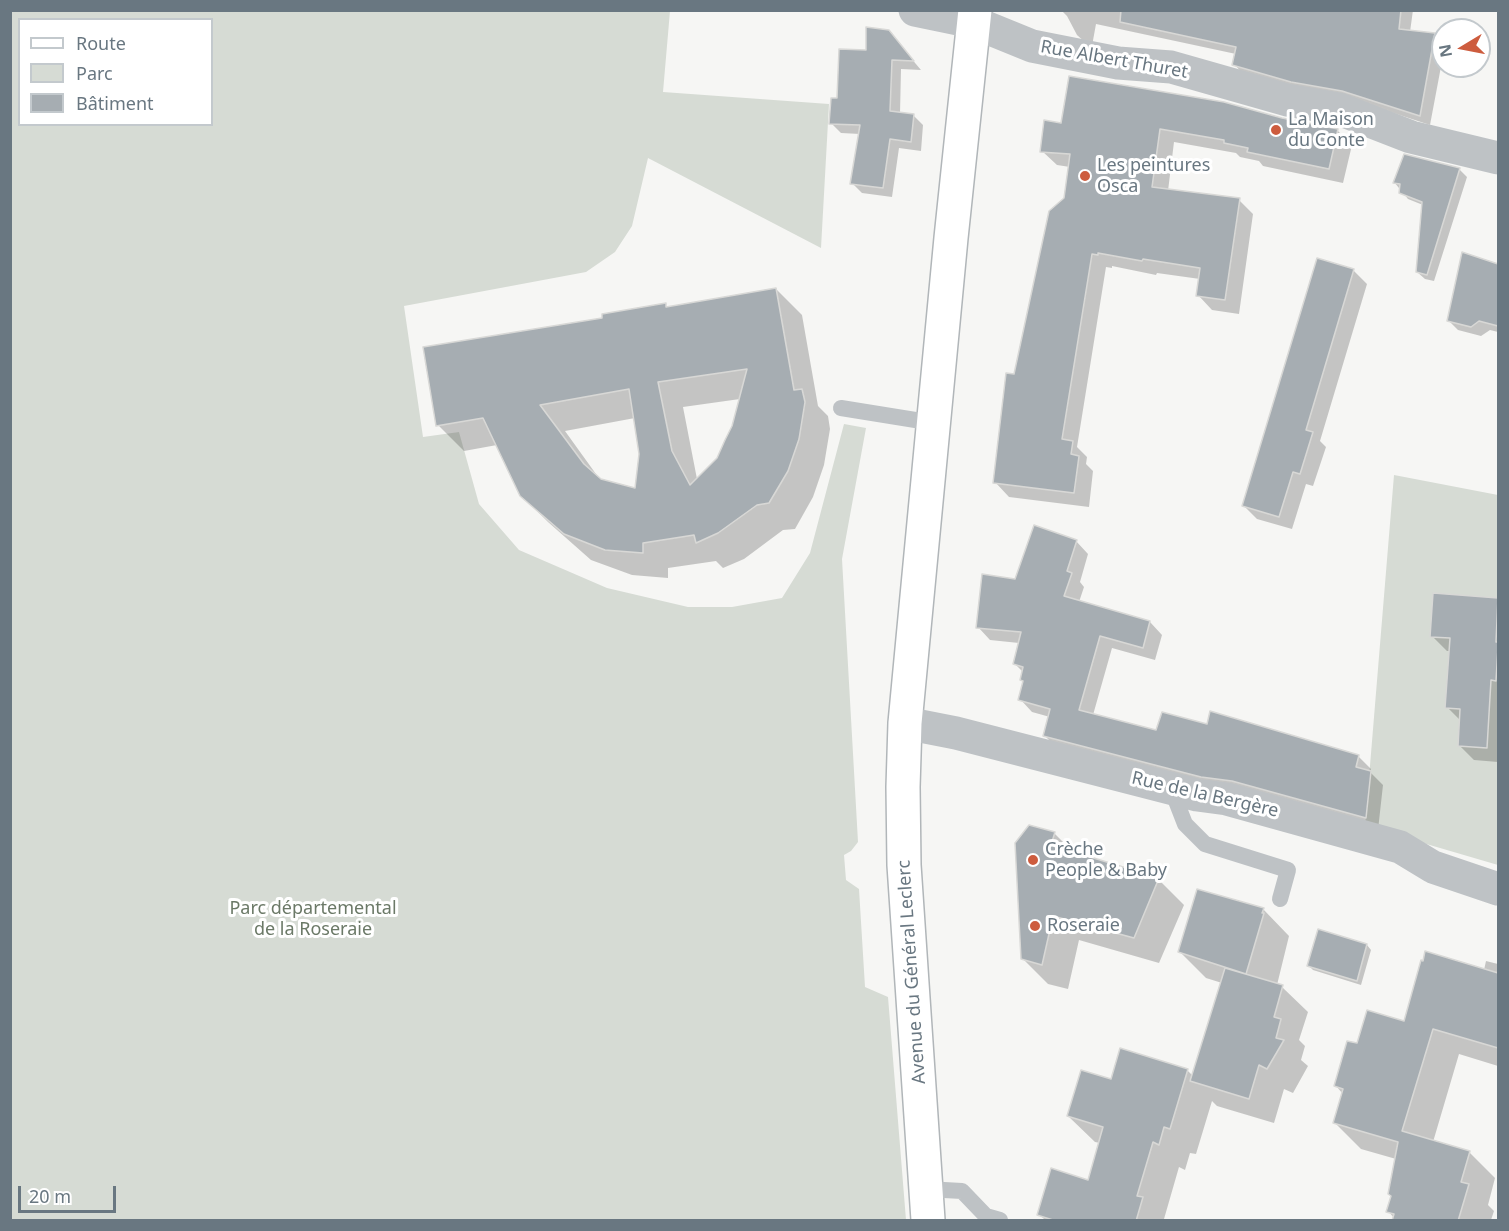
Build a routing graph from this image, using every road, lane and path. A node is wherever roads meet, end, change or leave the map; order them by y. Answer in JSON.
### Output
{"nodes":[{"id":1,"x":915,"y":10,"type":"edge"},
{"id":2,"x":974,"y":16,"type":"edge"},
{"id":3,"x":1498,"y":158,"type":"edge"},
{"id":4,"x":841,"y":408,"type":"dead end"},
{"id":5,"x":933,"y":423,"type":"junction"},
{"id":6,"x":905,"y":723,"type":"junction"},
{"id":7,"x":1171,"y":788,"type":"junction"},
{"id":8,"x":1498,"y":889,"type":"edge"},
{"id":9,"x":1280,"y":899,"type":"dead end"},
{"id":10,"x":927,"y":1205,"type":"edge"},
{"id":11,"x":1000,"y":1221,"type":"edge"}],
"edges":[{"from":1,"to":2,"type":"street","name":"Rue Albert Thuret"},
{"from":2,"to":3,"type":"street","name":"Rue Albert Thuret"},
{"from":2,"to":5,"type":"main road","name":"Avenue du Général Leclerc"},
{"from":4,"to":5,"type":"lane"},
{"from":5,"to":6,"type":"main road","name":"Avenue du Général Leclerc"},
{"from":6,"to":7,"type":"street","name":"Rue de la Bergère"},
{"from":6,"to":10,"type":"main road","name":"Avenue du Général Leclerc"},
{"from":7,"to":8,"type":"street","name":"Rue de la Bergère"},
{"from":7,"to":9,"type":"lane"},
{"from":10,"to":11,"type":"lane"}]}
